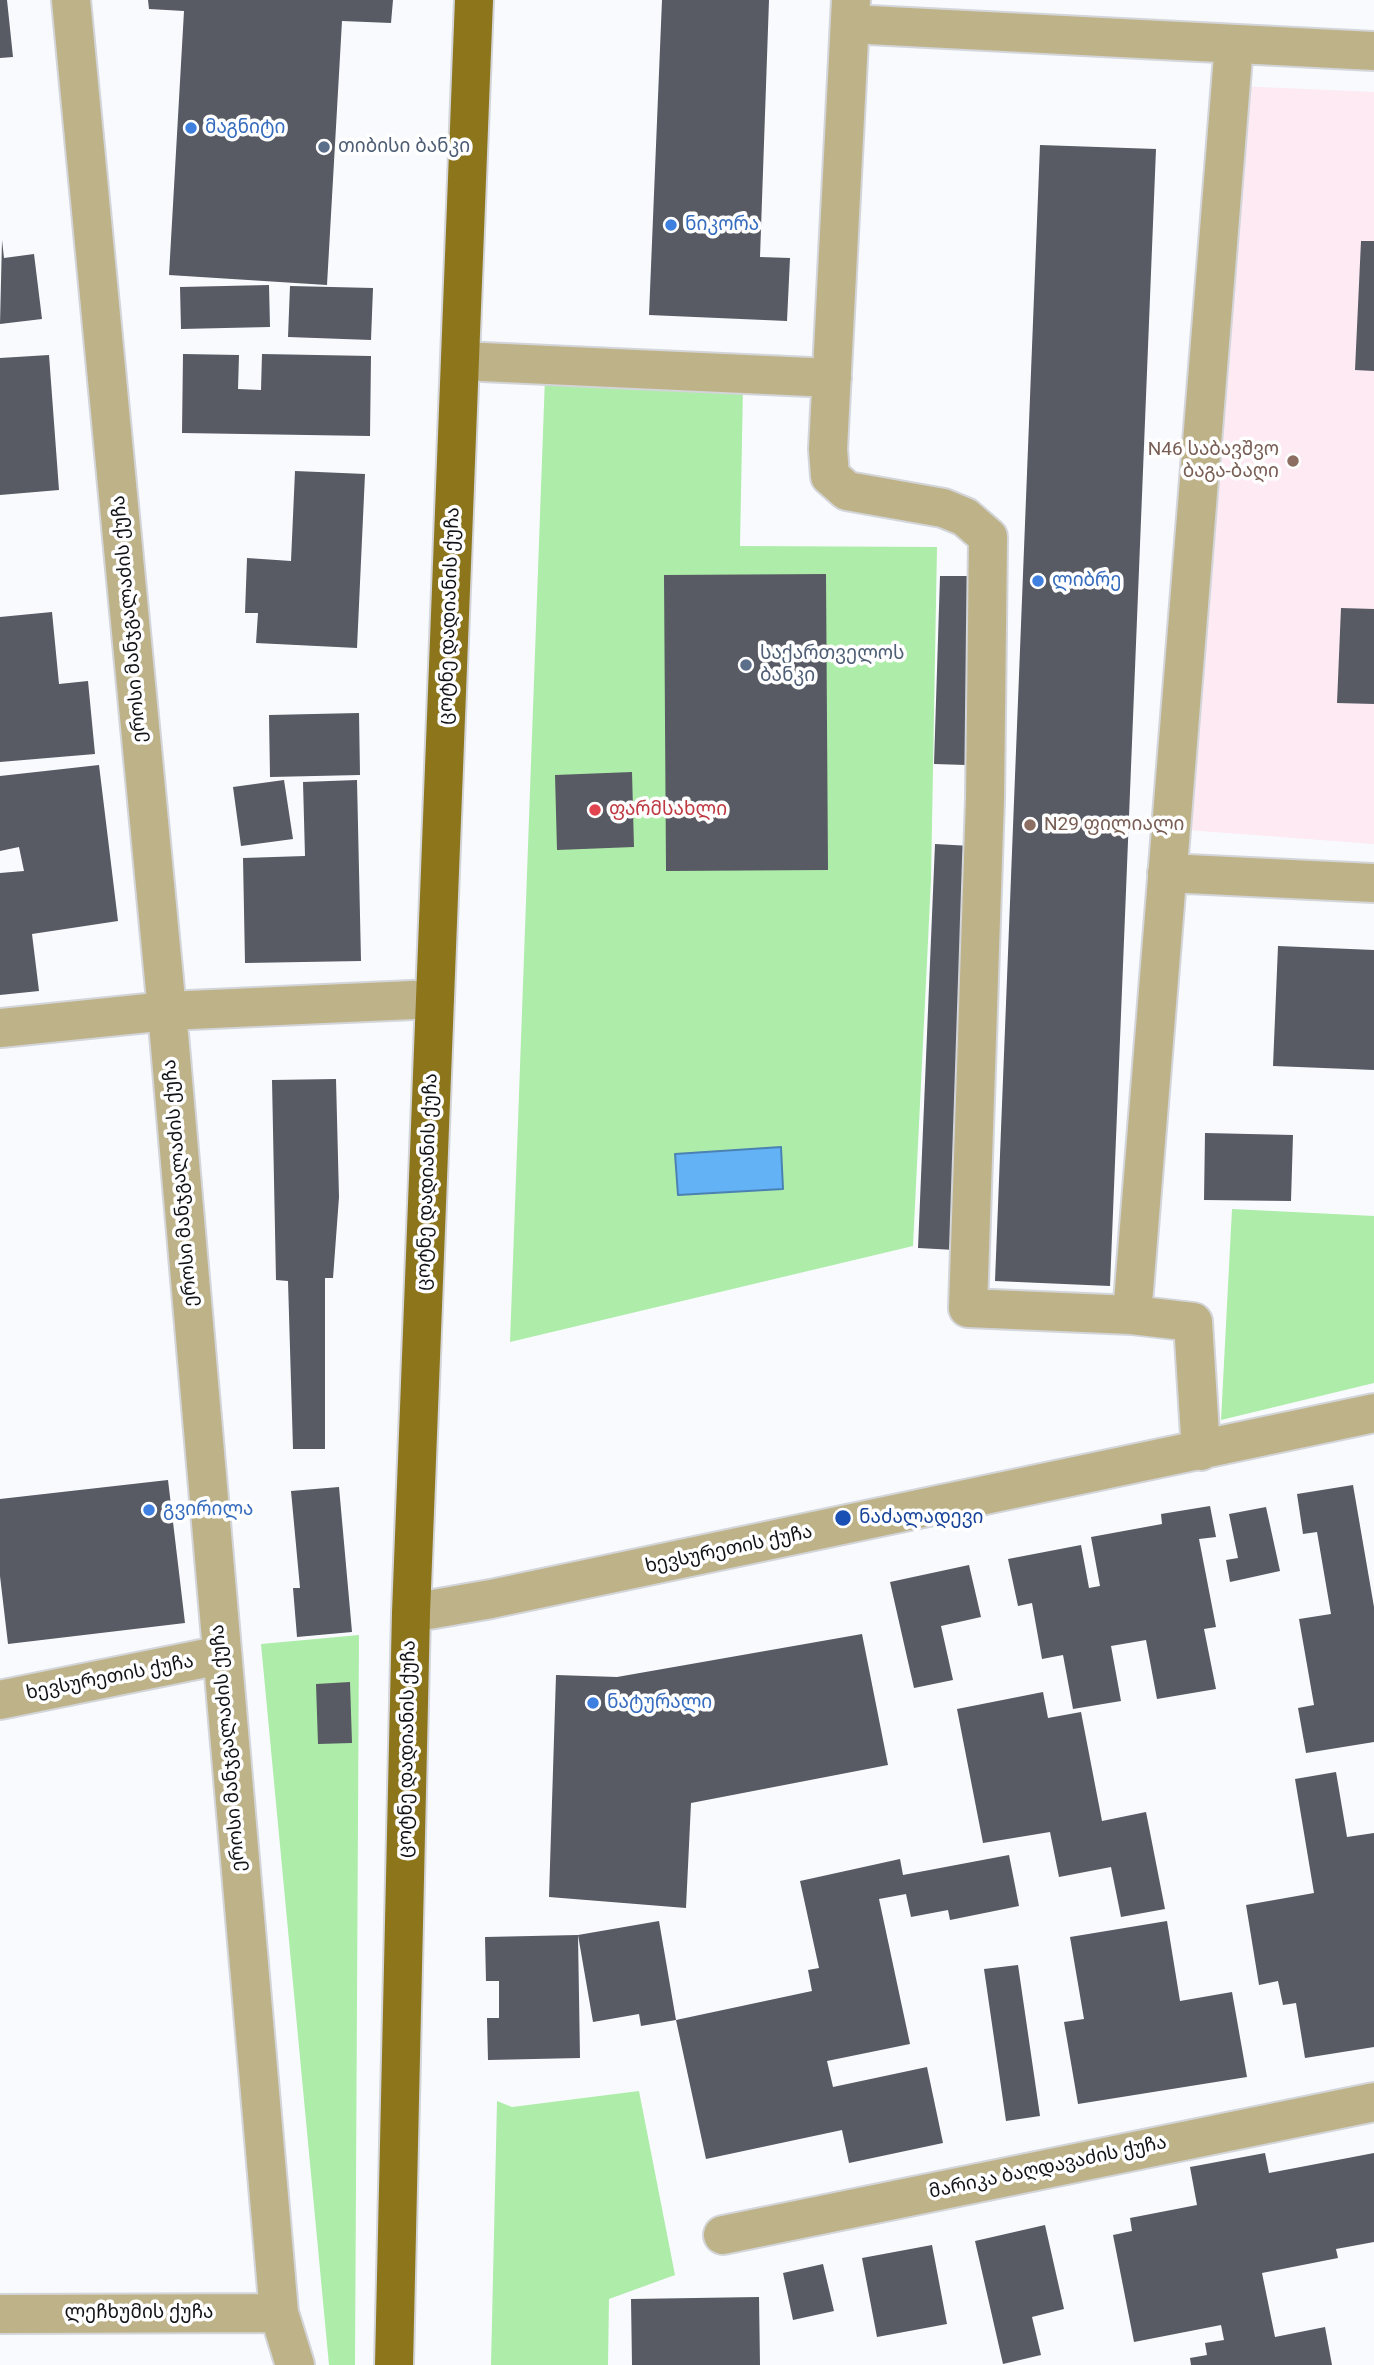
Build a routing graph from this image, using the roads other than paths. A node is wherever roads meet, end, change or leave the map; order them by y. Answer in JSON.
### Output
{"nodes":[{"id":1,"x":71,"y":0,"type":"edge"},
{"id":2,"x":474,"y":0,"type":"edge"},
{"id":3,"x":851,"y":12,"type":"edge"},
{"id":4,"x":1234,"y":44,"type":"junction"},
{"id":5,"x":1374,"y":51,"type":"edge"},
{"id":6,"x":461,"y":361,"type":"junction"},
{"id":7,"x":832,"y":379,"type":"junction"},
{"id":8,"x":1167,"y":873,"type":"junction"},
{"id":9,"x":1374,"y":883,"type":"edge"},
{"id":10,"x":435,"y":999,"type":"junction"},
{"id":11,"x":167,"y":1011,"type":"junction"},
{"id":12,"x":0,"y":1028,"type":"edge"},
{"id":13,"x":1132,"y":1315,"type":"junction"},
{"id":14,"x":1374,"y":1413,"type":"edge"},
{"id":15,"x":1201,"y":1451,"type":"junction"},
{"id":16,"x":411,"y":1613,"type":"junction"},
{"id":17,"x":221,"y":1656,"type":"junction"},
{"id":18,"x":0,"y":1700,"type":"edge"},
{"id":19,"x":1374,"y":2102,"type":"edge"},
{"id":20,"x":723,"y":2235,"type":"dead end"},
{"id":21,"x":279,"y":2313,"type":"junction"},
{"id":22,"x":0,"y":2314,"type":"edge"},
{"id":23,"x":295,"y":2365,"type":"edge"},
{"id":24,"x":394,"y":2365,"type":"edge"}],
"edges":[{"from":1,"to":11,"type":"street","name":"ეროსი მანჯგალაძის ქუჩა"},
{"from":2,"to":6,"type":"main road","name":"ცოტნე დადიანის ქუჩა"},
{"from":3,"to":4,"type":"street"},
{"from":3,"to":7,"type":"street"},
{"from":4,"to":5,"type":"street"},
{"from":4,"to":8,"type":"street"},
{"from":6,"to":7,"type":"street"},
{"from":6,"to":10,"type":"main road","name":"ცოტნე დადიანის ქუჩა"},
{"from":7,"to":13,"type":"street"},
{"from":8,"to":9,"type":"street"},
{"from":8,"to":13,"type":"street"},
{"from":10,"to":11,"type":"street"},
{"from":10,"to":16,"type":"main road","name":"ცოტნე დადიანის ქუჩა"},
{"from":11,"to":12,"type":"street"},
{"from":11,"to":17,"type":"street","name":"ეროსი მანჯგალაძის ქუჩა"},
{"from":13,"to":15,"type":"street"},
{"from":14,"to":15,"type":"street","name":"ხევსურეთის ქუჩა"},
{"from":15,"to":16,"type":"street","name":"ხევსურეთის ქუჩა"},
{"from":16,"to":24,"type":"main road","name":"ცოტნე დადიანის ქუჩა"},
{"from":17,"to":18,"type":"street","name":"ხევსურეთის ქუჩა"},
{"from":17,"to":21,"type":"street","name":"ეროსი მანჯგალაძის ქუჩა"},
{"from":19,"to":20,"type":"street","name":"მარიკა ბაღდავაძის ქუჩა"},
{"from":21,"to":22,"type":"street","name":"ლეჩხუმის ქუჩა"},
{"from":21,"to":23,"type":"street","name":"ეროსი მანჯგალაძის ქუჩა"}]}
